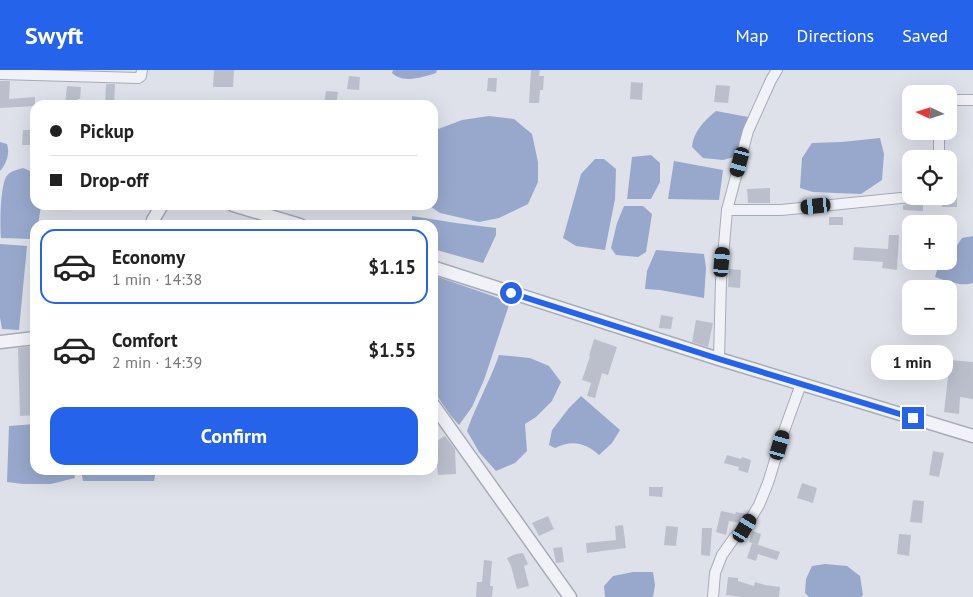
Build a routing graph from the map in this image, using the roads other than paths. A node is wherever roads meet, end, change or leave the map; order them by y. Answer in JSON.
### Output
{"nodes":[{"id":1,"x":142,"y":70,"type":"edge"},
{"id":2,"x":777,"y":70,"type":"edge"},
{"id":3,"x":0,"y":74,"type":"edge"},
{"id":4,"x":958,"y":100,"type":"edge"},
{"id":5,"x":973,"y":100,"type":"edge"},
{"id":6,"x":902,"y":198,"type":"edge"},
{"id":7,"x":250,"y":210,"type":"edge"},
{"id":8,"x":727,"y":210,"type":"junction"},
{"id":9,"x":283,"y":220,"type":"edge"},
{"id":10,"x":438,"y":269,"type":"edge"},
{"id":11,"x":30,"y":339,"type":"edge"},
{"id":12,"x":0,"y":342,"type":"edge"},
{"id":13,"x":719,"y":359,"type":"junction"},
{"id":14,"x":801,"y":384,"type":"junction"},
{"id":15,"x":438,"y":411,"type":"edge"},
{"id":16,"x":973,"y":436,"type":"edge"},
{"id":17,"x":570,"y":597,"type":"edge"},
{"id":18,"x":713,"y":597,"type":"edge"}],
"edges":[{"from":1,"to":3,"type":"street"},
{"from":2,"to":8,"type":"street"},
{"from":4,"to":5,"type":"street"},
{"from":6,"to":8,"type":"street"},
{"from":7,"to":9,"type":"street"},
{"from":8,"to":13,"type":"street"},
{"from":10,"to":13,"type":"street"},
{"from":11,"to":12,"type":"street"},
{"from":13,"to":14,"type":"street"},
{"from":14,"to":16,"type":"street"},
{"from":14,"to":18,"type":"street"},
{"from":15,"to":17,"type":"street"}]}
